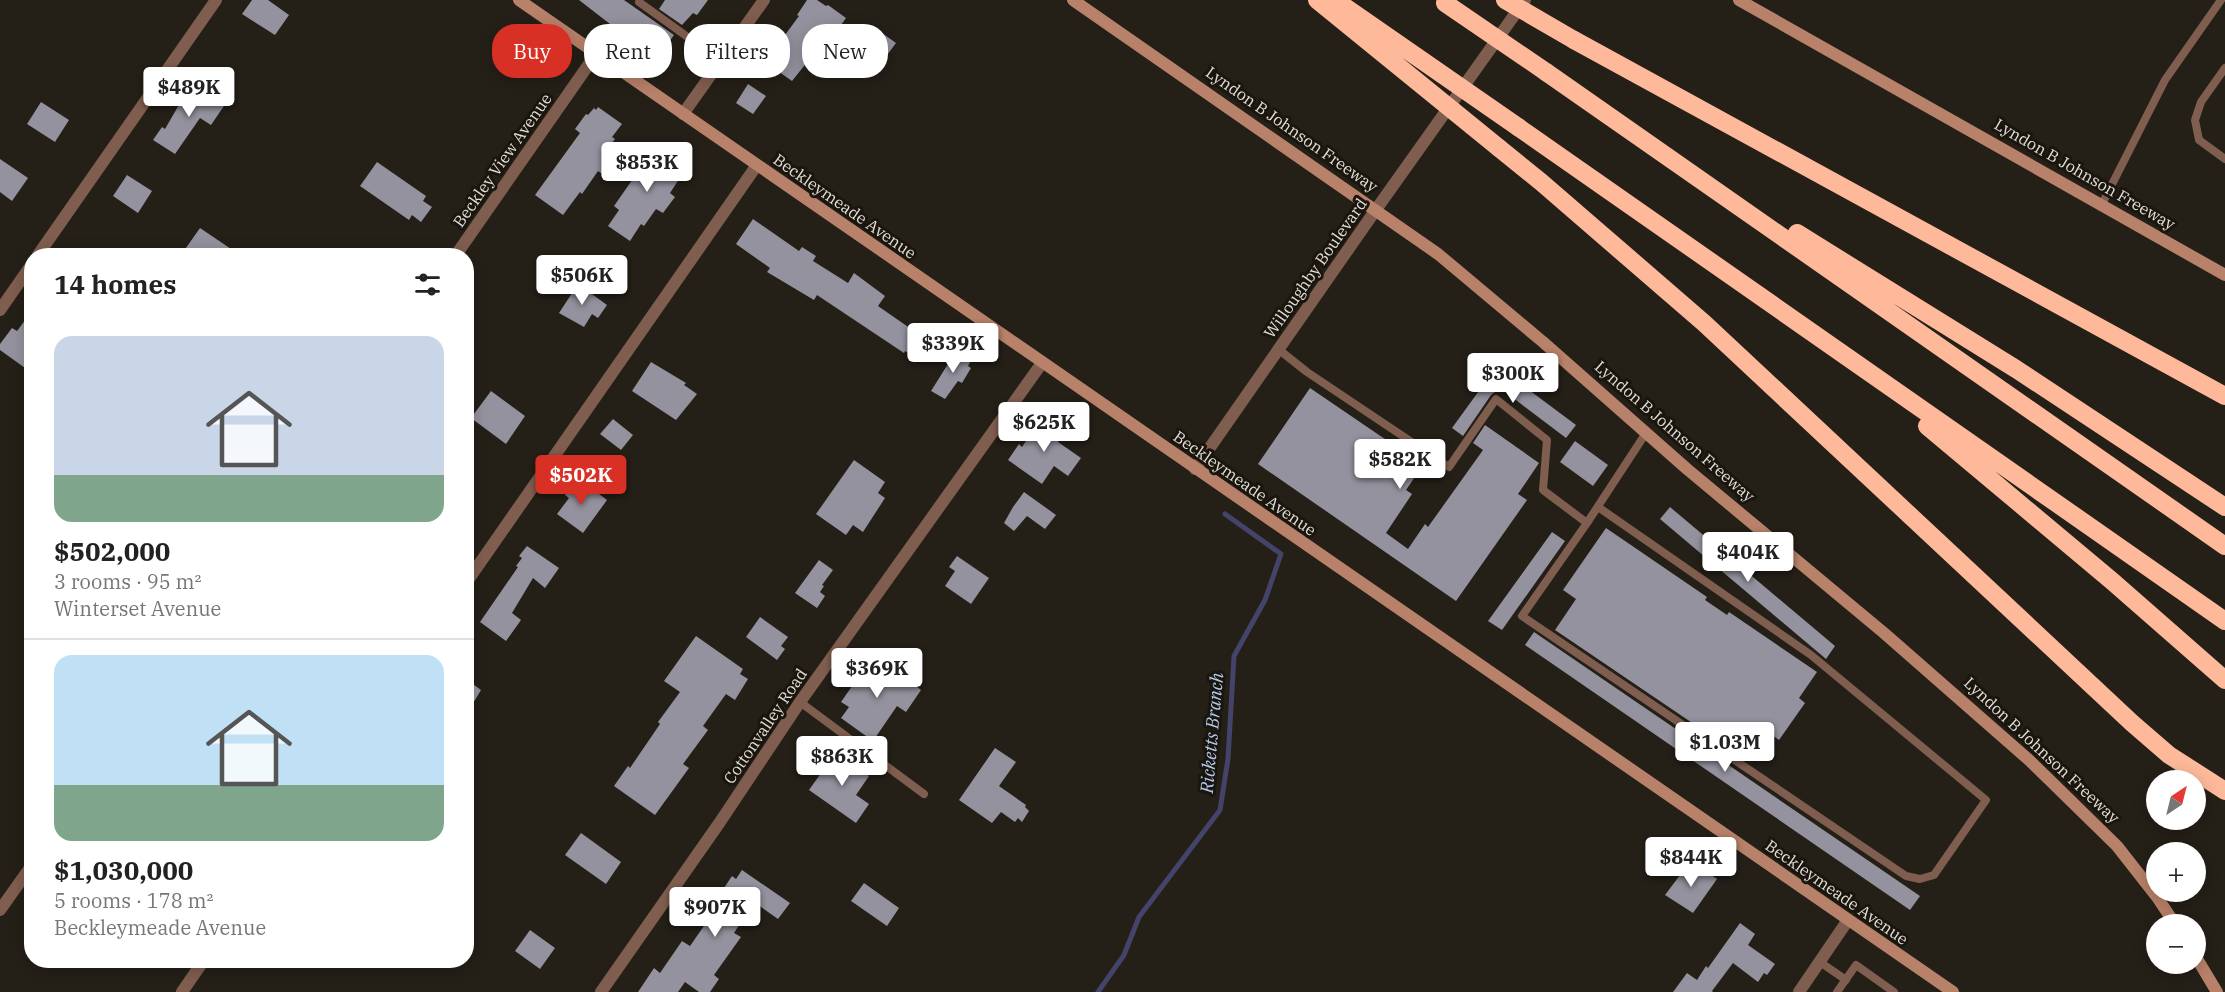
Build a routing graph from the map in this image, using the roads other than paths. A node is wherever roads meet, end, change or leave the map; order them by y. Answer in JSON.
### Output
{"nodes":[{"id":1,"x":216,"y":0,"type":"edge"},
{"id":2,"x":519,"y":0,"type":"edge"},
{"id":3,"x":764,"y":0,"type":"edge"},
{"id":4,"x":1073,"y":0,"type":"edge"},
{"id":5,"x":1317,"y":0,"type":"edge"},
{"id":6,"x":1335,"y":0,"type":"edge"},
{"id":7,"x":1505,"y":0,"type":"edge"},
{"id":8,"x":1525,"y":0,"type":"edge"},
{"id":9,"x":1739,"y":0,"type":"edge"},
{"id":10,"x":2221,"y":0,"type":"edge"},
{"id":11,"x":1443,"y":1,"type":"edge"},
{"id":12,"x":639,"y":2,"type":"dead end"},
{"id":13,"x":747,"y":24,"type":"edge"},
{"id":14,"x":684,"y":34,"type":"edge"},
{"id":15,"x":584,"y":46,"type":"edge"},
{"id":16,"x":2225,"y":69,"type":"edge"},
{"id":17,"x":584,"y":71,"type":"edge"},
{"id":18,"x":631,"y":78,"type":"edge"},
{"id":19,"x":709,"y":78,"type":"edge"},
{"id":20,"x":683,"y":114,"type":"junction"},
{"id":21,"x":1621,"y":124,"type":"junction"},
{"id":22,"x":2225,"y":159,"type":"edge"},
{"id":23,"x":757,"y":165,"type":"junction"},
{"id":24,"x":2101,"y":206,"type":"junction"},
{"id":25,"x":1375,"y":211,"type":"junction"},
{"id":26,"x":43,"y":248,"type":"edge"},
{"id":27,"x":461,"y":248,"type":"edge"},
{"id":28,"x":2225,"y":275,"type":"edge"},
{"id":29,"x":24,"y":276,"type":"edge"},
{"id":30,"x":0,"y":310,"type":"edge"},
{"id":31,"x":1278,"y":350,"type":"junction"},
{"id":32,"x":1848,"y":359,"type":"junction"},
{"id":33,"x":1042,"y":363,"type":"junction"},
{"id":34,"x":2225,"y":396,"type":"edge"},
{"id":35,"x":1646,"y":433,"type":"junction"},
{"id":36,"x":1195,"y":469,"type":"junction"},
{"id":37,"x":1598,"y":507,"type":"junction"},
{"id":38,"x":2225,"y":507,"type":"edge"},
{"id":39,"x":1587,"y":523,"type":"junction"},
{"id":40,"x":2225,"y":546,"type":"edge"},
{"id":41,"x":474,"y":572,"type":"edge"},
{"id":42,"x":2225,"y":621,"type":"edge"},
{"id":43,"x":2225,"y":680,"type":"edge"},
{"id":44,"x":800,"y":702,"type":"junction"},
{"id":45,"x":2225,"y":791,"type":"edge"},
{"id":46,"x":924,"y":794,"type":"dead end"},
{"id":47,"x":24,"y":876,"type":"edge"},
{"id":48,"x":0,"y":910,"type":"edge"},
{"id":49,"x":2168,"y":914,"type":"edge"},
{"id":50,"x":1848,"y":920,"type":"junction"},
{"id":51,"x":1820,"y":962,"type":"junction"},
{"id":52,"x":198,"y":968,"type":"edge"},
{"id":53,"x":2206,"y":974,"type":"edge"},
{"id":54,"x":1846,"y":980,"type":"junction"},
{"id":55,"x":182,"y":992,"type":"edge"},
{"id":56,"x":601,"y":992,"type":"edge"},
{"id":57,"x":1799,"y":992,"type":"edge"},
{"id":58,"x":1837,"y":992,"type":"edge"},
{"id":59,"x":1894,"y":992,"type":"edge"},
{"id":60,"x":1953,"y":992,"type":"edge"},
{"id":61,"x":2217,"y":992,"type":"edge"}],
"edges":[{"from":1,"to":26,"type":"street"},
{"from":2,"to":15,"type":"main road","name":"Beckleymeade Avenue"},
{"from":3,"to":13,"type":"street"},
{"from":4,"to":25,"type":"main road","name":"Lyndon B Johnson Freeway"},
{"from":5,"to":45,"type":"highway","bridge":true},
{"from":6,"to":32,"type":"highway","bridge":true},
{"from":7,"to":34,"type":"highway","bridge":true},
{"from":8,"to":25,"type":"street","name":"Willoughby Boulevard"},
{"from":9,"to":24,"type":"main road","name":"Lyndon B Johnson Freeway"},
{"from":10,"to":24,"type":"lane"},
{"from":11,"to":21,"type":"highway","bridge":true},
{"from":12,"to":14,"type":"lane"},
{"from":16,"to":22,"type":"lane"},
{"from":17,"to":27,"type":"street","name":"Beckley View Avenue"},
{"from":18,"to":20,"type":"main road","name":"Beckleymeade Avenue"},
{"from":19,"to":20,"type":"street"},
{"from":20,"to":23,"type":"main road","name":"Beckleymeade Avenue"},
{"from":21,"to":38,"type":"highway"},
{"from":21,"to":40,"type":"highway"},
{"from":23,"to":33,"type":"main road","name":"Beckleymeade Avenue"},
{"from":23,"to":41,"type":"street"},
{"from":24,"to":28,"type":"main road","name":"Lyndon B Johnson Freeway"},
{"from":25,"to":31,"type":"street","name":"Willoughby Boulevard"},
{"from":25,"to":35,"type":"main road","name":"Lyndon B Johnson Freeway"},
{"from":29,"to":30,"type":"street"},
{"from":31,"to":36,"type":"street","name":"Willoughby Boulevard"},
{"from":31,"to":39,"type":"lane"},
{"from":32,"to":42,"type":"highway"},
{"from":32,"to":43,"type":"highway"},
{"from":33,"to":36,"type":"main road","name":"Beckleymeade Avenue"},
{"from":33,"to":44,"type":"street","name":"Cottonvalley Road"},
{"from":35,"to":37,"type":"lane"},
{"from":35,"to":49,"type":"main road","name":"Lyndon B Johnson Freeway"},
{"from":36,"to":50,"type":"main road","name":"Beckleymeade Avenue"},
{"from":37,"to":39,"type":"lane"},
{"from":37,"to":39,"type":"lane"},
{"from":44,"to":46,"type":"lane"},
{"from":44,"to":56,"type":"street","name":"Cottonvalley Road"},
{"from":47,"to":48,"type":"street"},
{"from":50,"to":51,"type":"street"},
{"from":50,"to":60,"type":"main road","name":"Beckleymeade Avenue"},
{"from":51,"to":54,"type":"lane"},
{"from":51,"to":57,"type":"street"},
{"from":52,"to":55,"type":"street"},
{"from":53,"to":61,"type":"main road"},
{"from":54,"to":58,"type":"lane"},
{"from":54,"to":59,"type":"lane"}]}
